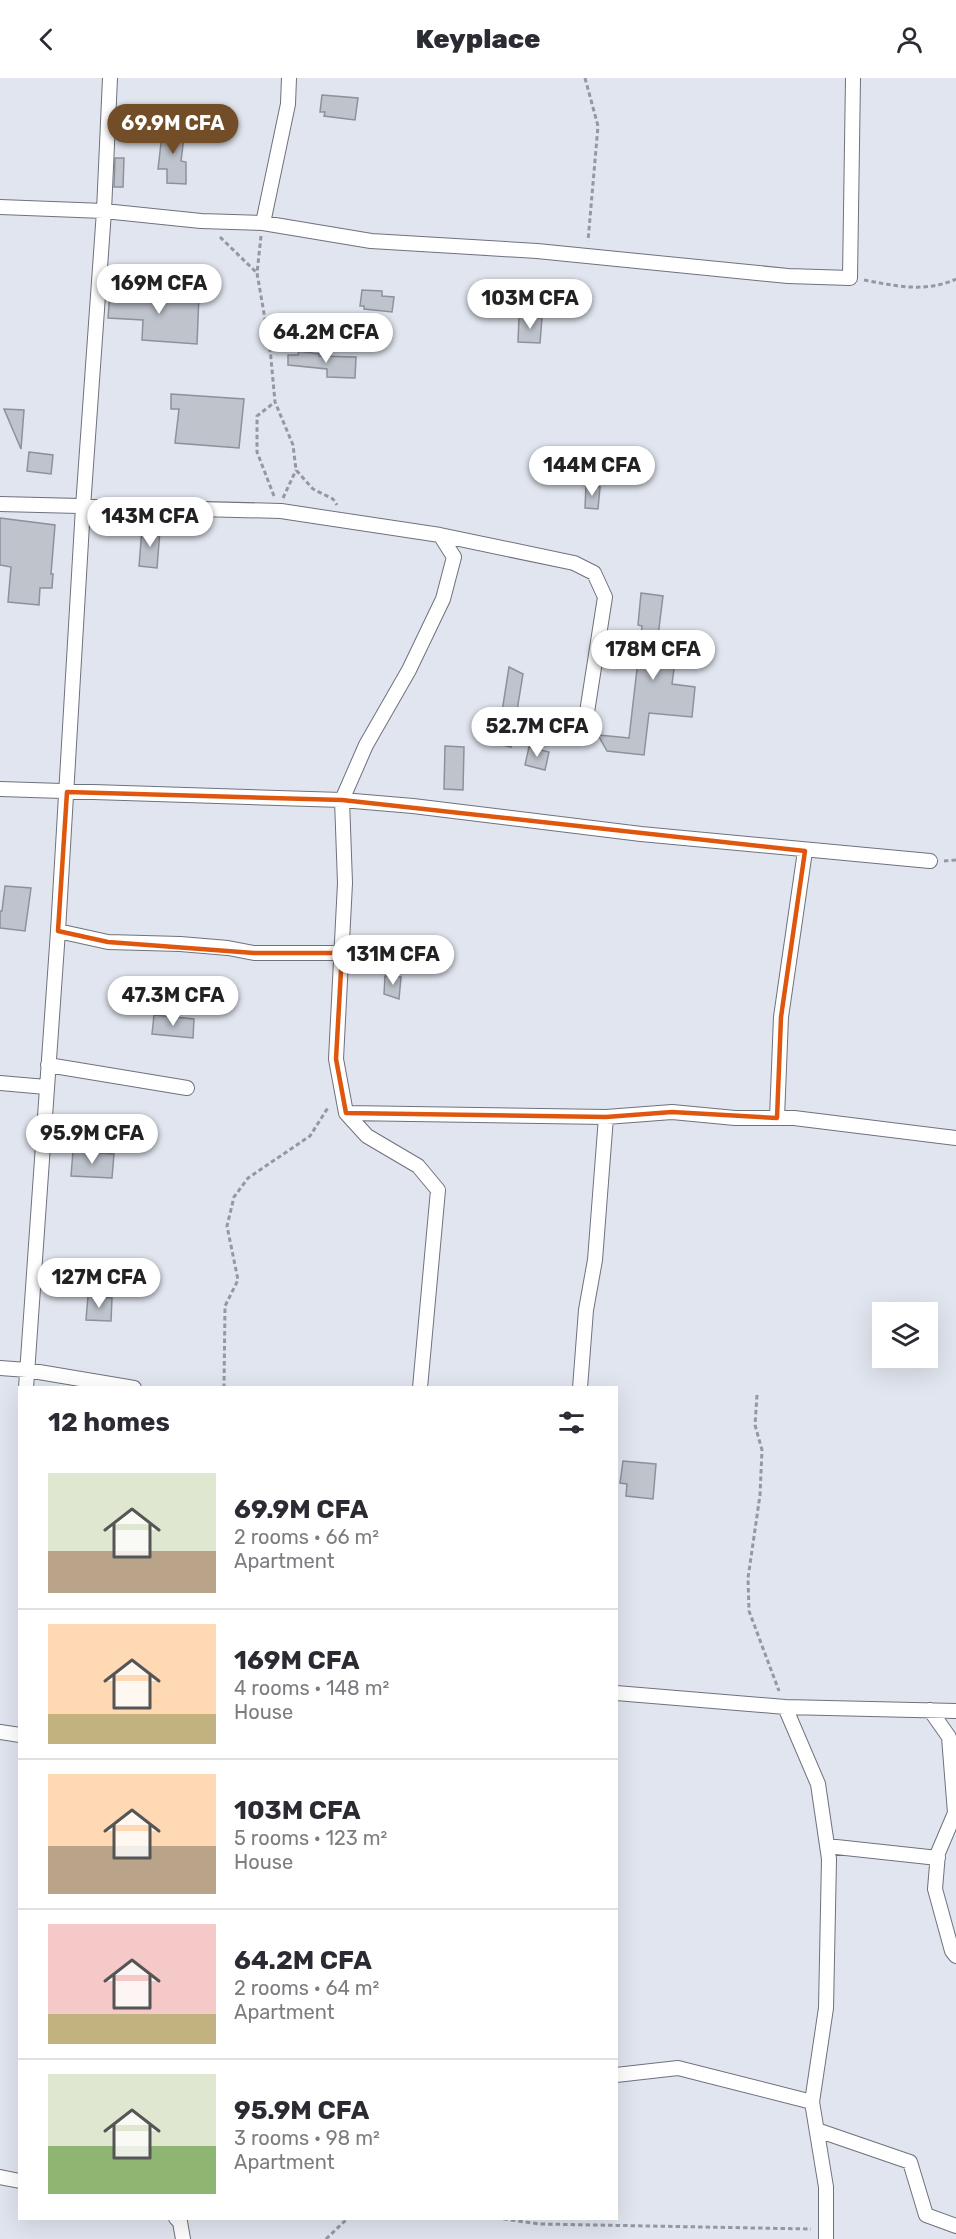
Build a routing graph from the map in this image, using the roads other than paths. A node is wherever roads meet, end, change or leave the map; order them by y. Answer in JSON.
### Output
{"nodes":[{"id":1,"x":110,"y":78,"type":"edge"},
{"id":2,"x":289,"y":78,"type":"edge"},
{"id":3,"x":853,"y":78,"type":"edge"},
{"id":4,"x":0,"y":207,"type":"edge"},
{"id":5,"x":104,"y":211,"type":"junction"},
{"id":6,"x":263,"y":223,"type":"junction"},
{"id":7,"x":0,"y":504,"type":"edge"},
{"id":8,"x":83,"y":507,"type":"junction"},
{"id":9,"x":440,"y":535,"type":"junction"},
{"id":10,"x":585,"y":725,"type":"dead end"},
{"id":11,"x":0,"y":789,"type":"edge"},
{"id":12,"x":67,"y":792,"type":"junction"},
{"id":13,"x":342,"y":800,"type":"junction"},
{"id":14,"x":805,"y":851,"type":"junction"},
{"id":15,"x":930,"y":861,"type":"dead end"},
{"id":16,"x":58,"y":932,"type":"junction"},
{"id":17,"x":342,"y":953,"type":"junction"},
{"id":18,"x":48,"y":1065,"type":"junction"},
{"id":19,"x":0,"y":1083,"type":"edge"},
{"id":20,"x":46,"y":1087,"type":"junction"},
{"id":21,"x":187,"y":1088,"type":"dead end"},
{"id":22,"x":346,"y":1113,"type":"junction"},
{"id":23,"x":606,"y":1118,"type":"junction"},
{"id":24,"x":777,"y":1118,"type":"junction"},
{"id":25,"x":956,"y":1138,"type":"edge"},
{"id":26,"x":0,"y":1368,"type":"edge"},
{"id":27,"x":27,"y":1370,"type":"junction"},
{"id":28,"x":26,"y":1386,"type":"edge"},
{"id":29,"x":122,"y":1386,"type":"edge"},
{"id":30,"x":420,"y":1386,"type":"edge"},
{"id":31,"x":580,"y":1386,"type":"edge"},
{"id":32,"x":618,"y":1693,"type":"edge"},
{"id":33,"x":785,"y":1707,"type":"junction"},
{"id":34,"x":930,"y":1710,"type":"junction"},
{"id":35,"x":956,"y":1711,"type":"edge"},
{"id":36,"x":0,"y":1732,"type":"edge"},
{"id":37,"x":18,"y":1735,"type":"edge"},
{"id":38,"x":827,"y":1846,"type":"junction"},
{"id":39,"x":938,"y":1858,"type":"junction"},
{"id":40,"x":956,"y":1956,"type":"edge"},
{"id":41,"x":618,"y":2075,"type":"edge"},
{"id":42,"x":812,"y":2102,"type":"junction"},
{"id":43,"x":817,"y":2130,"type":"junction"},
{"id":44,"x":0,"y":2178,"type":"edge"},
{"id":45,"x":18,"y":2181,"type":"edge"},
{"id":46,"x":178,"y":2220,"type":"edge"},
{"id":47,"x":956,"y":2226,"type":"edge"},
{"id":48,"x":826,"y":2234,"type":"edge"},
{"id":49,"x":187,"y":2238,"type":"edge"}],
"edges":[{"from":1,"to":5,"type":"street"},
{"from":2,"to":6,"type":"street"},
{"from":3,"to":6,"type":"street"},
{"from":4,"to":5,"type":"street"},
{"from":5,"to":6,"type":"street"},
{"from":5,"to":8,"type":"street"},
{"from":7,"to":8,"type":"street"},
{"from":8,"to":9,"type":"street"},
{"from":8,"to":12,"type":"street"},
{"from":9,"to":10,"type":"street"},
{"from":9,"to":13,"type":"street"},
{"from":11,"to":12,"type":"street"},
{"from":12,"to":13,"type":"street"},
{"from":12,"to":16,"type":"street"},
{"from":13,"to":14,"type":"street"},
{"from":13,"to":17,"type":"street"},
{"from":14,"to":15,"type":"street"},
{"from":14,"to":24,"type":"street"},
{"from":16,"to":17,"type":"street"},
{"from":16,"to":18,"type":"street"},
{"from":17,"to":22,"type":"street"},
{"from":18,"to":20,"type":"street"},
{"from":18,"to":21,"type":"street"},
{"from":19,"to":20,"type":"street"},
{"from":20,"to":27,"type":"street"},
{"from":22,"to":23,"type":"street"},
{"from":22,"to":30,"type":"street"},
{"from":23,"to":24,"type":"street"},
{"from":23,"to":31,"type":"street"},
{"from":24,"to":25,"type":"street"},
{"from":26,"to":27,"type":"street"},
{"from":27,"to":28,"type":"street"},
{"from":27,"to":29,"type":"street"},
{"from":32,"to":33,"type":"street"},
{"from":33,"to":34,"type":"street"},
{"from":33,"to":38,"type":"street"},
{"from":34,"to":35,"type":"street"},
{"from":34,"to":39,"type":"street"},
{"from":36,"to":37,"type":"street"},
{"from":38,"to":39,"type":"street"},
{"from":38,"to":42,"type":"street"},
{"from":39,"to":40,"type":"street"},
{"from":41,"to":42,"type":"street"},
{"from":42,"to":43,"type":"street"},
{"from":43,"to":47,"type":"street"},
{"from":43,"to":48,"type":"street"},
{"from":44,"to":45,"type":"street"},
{"from":46,"to":49,"type":"street"}]}
